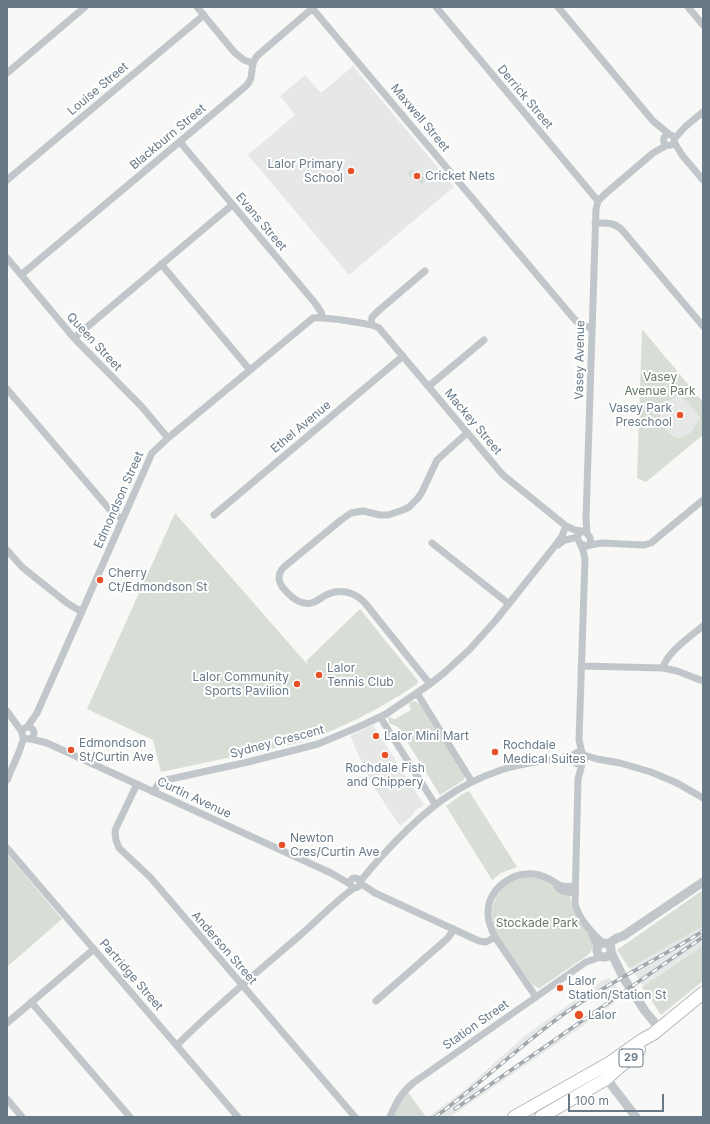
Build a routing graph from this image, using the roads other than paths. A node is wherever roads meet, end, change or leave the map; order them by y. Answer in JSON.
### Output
{"nodes":[{"id":1,"x":85,"y":7,"type":"edge"},
{"id":2,"x":197,"y":7,"type":"edge"},
{"id":3,"x":313,"y":7,"type":"edge"},
{"id":4,"x":436,"y":7,"type":"edge"},
{"id":5,"x":558,"y":7,"type":"edge"},
{"id":6,"x":688,"y":7,"type":"edge"},
{"id":7,"x":204,"y":15,"type":"junction"},
{"id":8,"x":703,"y":24,"type":"edge"},
{"id":9,"x":252,"y":63,"type":"junction"},
{"id":10,"x":7,"y":73,"type":"edge"},
{"id":11,"x":703,"y":112,"type":"edge"},
{"id":12,"x":669,"y":140,"type":"junction"},
{"id":13,"x":180,"y":142,"type":"junction"},
{"id":14,"x":7,"y":180,"type":"edge"},
{"id":15,"x":703,"y":180,"type":"edge"},
{"id":16,"x":598,"y":201,"type":"junction"},
{"id":17,"x":232,"y":205,"type":"junction"},
{"id":18,"x":595,"y":223,"type":"junction"},
{"id":19,"x":7,"y":258,"type":"edge"},
{"id":20,"x":162,"y":264,"type":"junction"},
{"id":21,"x":425,"y":271,"type":"dead end"},
{"id":22,"x":21,"y":275,"type":"junction"},
{"id":23,"x":323,"y":318,"type":"junction"},
{"id":24,"x":371,"y":325,"type":"junction"},
{"id":25,"x":703,"y":326,"type":"edge"},
{"id":26,"x":592,"y":328,"type":"junction"},
{"id":27,"x":74,"y":338,"type":"junction"},
{"id":28,"x":484,"y":340,"type":"dead end"},
{"id":29,"x":403,"y":356,"type":"junction"},
{"id":30,"x":250,"y":370,"type":"junction"},
{"id":31,"x":429,"y":386,"type":"junction"},
{"id":32,"x":7,"y":389,"type":"edge"},
{"id":33,"x":467,"y":433,"type":"junction"},
{"id":34,"x":168,"y":438,"type":"junction"},
{"id":35,"x":703,"y":500,"type":"edge"},
{"id":36,"x":214,"y":515,"type":"dead end"},
{"id":37,"x":122,"y":519,"type":"junction"},
{"id":38,"x":566,"y":526,"type":"junction"},
{"id":39,"x":584,"y":539,"type":"junction"},
{"id":40,"x":432,"y":543,"type":"dead end"},
{"id":41,"x":554,"y":547,"type":"junction"},
{"id":42,"x":7,"y":550,"type":"edge"},
{"id":43,"x":509,"y":604,"type":"junction"},
{"id":44,"x":82,"y":612,"type":"junction"},
{"id":45,"x":703,"y":626,"type":"edge"},
{"id":46,"x":581,"y":666,"type":"junction"},
{"id":47,"x":663,"y":668,"type":"junction"},
{"id":48,"x":703,"y":681,"type":"edge"},
{"id":49,"x":430,"y":684,"type":"junction"},
{"id":50,"x":417,"y":693,"type":"junction"},
{"id":51,"x":7,"y":711,"type":"edge"},
{"id":52,"x":380,"y":717,"type":"junction"},
{"id":53,"x":29,"y":733,"type":"junction"},
{"id":54,"x":579,"y":758,"type":"junction"},
{"id":55,"x":7,"y":780,"type":"edge"},
{"id":56,"x":472,"y":782,"type":"junction"},
{"id":57,"x":137,"y":784,"type":"junction"},
{"id":58,"x":153,"y":792,"type":"junction"},
{"id":59,"x":703,"y":798,"type":"edge"},
{"id":60,"x":435,"y":804,"type":"junction"},
{"id":61,"x":7,"y":848,"type":"edge"},
{"id":62,"x":703,"y":882,"type":"edge"},
{"id":63,"x":355,"y":883,"type":"junction"},
{"id":64,"x":575,"y":890,"type":"junction"},
{"id":65,"x":454,"y":929,"type":"junction"},
{"id":66,"x":495,"y":937,"type":"junction"},
{"id":67,"x":94,"y":949,"type":"junction"},
{"id":68,"x":604,"y":950,"type":"junction"},
{"id":69,"x":242,"y":986,"type":"junction"},
{"id":70,"x":703,"y":993,"type":"edge"},
{"id":71,"x":536,"y":997,"type":"junction"},
{"id":72,"x":376,"y":1001,"type":"dead end"},
{"id":73,"x":31,"y":1002,"type":"junction"},
{"id":74,"x":7,"y":1023,"type":"edge"},
{"id":75,"x":656,"y":1031,"type":"junction"},
{"id":76,"x":177,"y":1046,"type":"junction"},
{"id":77,"x":599,"y":1069,"type":"junction"},
{"id":78,"x":606,"y":1079,"type":"junction"},
{"id":79,"x":7,"y":1099,"type":"edge"},
{"id":80,"x":22,"y":1117,"type":"edge"},
{"id":81,"x":130,"y":1117,"type":"edge"},
{"id":82,"x":238,"y":1117,"type":"edge"},
{"id":83,"x":355,"y":1117,"type":"edge"},
{"id":84,"x":390,"y":1117,"type":"edge"},
{"id":85,"x":514,"y":1117,"type":"edge"},
{"id":86,"x":541,"y":1117,"type":"edge"},
{"id":87,"x":636,"y":1117,"type":"edge"}],
"edges":[{"from":1,"to":10,"type":"street"},
{"from":2,"to":7,"type":"street"},
{"from":3,"to":9,"type":"street"},
{"from":3,"to":26,"type":"street","name":"Maxwell Street"},
{"from":4,"to":16,"type":"street","name":"Derrick Street"},
{"from":5,"to":12,"type":"street"},
{"from":6,"to":8,"type":"street"},
{"from":7,"to":9,"type":"street"},
{"from":7,"to":14,"type":"street","name":"Louise Street"},
{"from":9,"to":13,"type":"street","name":"Blackburn Street"},
{"from":11,"to":12,"type":"street"},
{"from":12,"to":15,"type":"street"},
{"from":12,"to":16,"type":"street"},
{"from":13,"to":17,"type":"street","name":"Evans Street"},
{"from":13,"to":22,"type":"street","name":"Blackburn Street"},
{"from":16,"to":18,"type":"street","name":"Vasey Avenue"},
{"from":17,"to":20,"type":"street"},
{"from":17,"to":23,"type":"street","name":"Evans Street"},
{"from":18,"to":25,"type":"street"},
{"from":18,"to":26,"type":"street","name":"Vasey Avenue"},
{"from":19,"to":22,"type":"street","name":"Queen Street"},
{"from":20,"to":27,"type":"street"},
{"from":20,"to":30,"type":"street"},
{"from":21,"to":24,"type":"street"},
{"from":22,"to":27,"type":"street","name":"Queen Street"},
{"from":23,"to":24,"type":"street","name":"Edmondson Street"},
{"from":23,"to":30,"type":"street","name":"Edmondson Street"},
{"from":24,"to":29,"type":"street","name":"Mackey Street"},
{"from":26,"to":39,"type":"street","name":"Vasey Avenue"},
{"from":27,"to":34,"type":"street","name":"Queen Street"},
{"from":28,"to":31,"type":"street"},
{"from":29,"to":31,"type":"street","name":"Mackey Street"},
{"from":29,"to":36,"type":"street","name":"Ethel Avenue"},
{"from":30,"to":34,"type":"street","name":"Edmondson Street"},
{"from":31,"to":33,"type":"street","name":"Mackey Street"},
{"from":32,"to":37,"type":"street"},
{"from":33,"to":38,"type":"street","name":"Mackey Street"},
{"from":33,"to":49,"type":"street"},
{"from":34,"to":37,"type":"street","name":"Edmondson Street"},
{"from":35,"to":39,"type":"street"},
{"from":37,"to":44,"type":"street","name":"Edmondson Street"},
{"from":38,"to":39,"type":"street","name":"Mackey Street"},
{"from":38,"to":41,"type":"street","name":"Sydney Crescent"},
{"from":39,"to":41,"type":"street","name":"Sydney Crescent"},
{"from":39,"to":46,"type":"street","name":"Vasey Avenue"},
{"from":40,"to":43,"type":"street"},
{"from":41,"to":43,"type":"street","name":"Sydney Crescent"},
{"from":42,"to":44,"type":"street"},
{"from":43,"to":49,"type":"street","name":"Sydney Crescent"},
{"from":44,"to":53,"type":"street","name":"Edmondson Street"},
{"from":45,"to":47,"type":"street"},
{"from":46,"to":47,"type":"street"},
{"from":46,"to":54,"type":"street","name":"Vasey Avenue"},
{"from":47,"to":48,"type":"street"},
{"from":49,"to":50,"type":"street","name":"Sydney Crescent"},
{"from":50,"to":52,"type":"street","name":"Sydney Crescent"},
{"from":50,"to":56,"type":"street"},
{"from":51,"to":53,"type":"street","name":"Curtin Avenue"},
{"from":52,"to":58,"type":"street","name":"Sydney Crescent"},
{"from":52,"to":60,"type":"street"},
{"from":53,"to":55,"type":"street","name":"Edmondson Street"},
{"from":53,"to":57,"type":"street","name":"Curtin Avenue"},
{"from":54,"to":56,"type":"street"},
{"from":54,"to":59,"type":"street"},
{"from":54,"to":64,"type":"street","name":"Vasey Avenue"},
{"from":56,"to":60,"type":"street"},
{"from":57,"to":58,"type":"street","name":"Curtin Avenue"},
{"from":57,"to":69,"type":"street","name":"Anderson Street"},
{"from":58,"to":63,"type":"street","name":"Curtin Avenue"},
{"from":60,"to":63,"type":"street"},
{"from":61,"to":67,"type":"street","name":"Partridge Street"},
{"from":62,"to":68,"type":"street","name":"Station Street"},
{"from":63,"to":65,"type":"street","name":"Curtin Avenue"},
{"from":63,"to":69,"type":"street"},
{"from":64,"to":66,"type":"street"},
{"from":64,"to":68,"type":"street","name":"Vasey Avenue"},
{"from":65,"to":66,"type":"street","name":"Curtin Avenue"},
{"from":65,"to":72,"type":"street"},
{"from":66,"to":71,"type":"street"},
{"from":67,"to":73,"type":"street"},
{"from":67,"to":76,"type":"street","name":"Partridge Street"},
{"from":68,"to":71,"type":"street","name":"Station Street"},
{"from":68,"to":75,"type":"street"},
{"from":69,"to":76,"type":"street"},
{"from":69,"to":83,"type":"street","name":"Anderson Street"},
{"from":70,"to":75,"type":"main road","number":"29"},
{"from":71,"to":84,"type":"street","name":"Station Street"},
{"from":73,"to":74,"type":"street"},
{"from":73,"to":81,"type":"street"},
{"from":75,"to":77,"type":"main road","number":"29"},
{"from":75,"to":78,"type":"main road","number":"29"},
{"from":76,"to":82,"type":"street","name":"Partridge Street"},
{"from":77,"to":78,"type":"street"},
{"from":77,"to":85,"type":"main road","number":"29"},
{"from":78,"to":86,"type":"main road","number":"29"},
{"from":78,"to":87,"type":"street"},
{"from":79,"to":80,"type":"street"}]}
